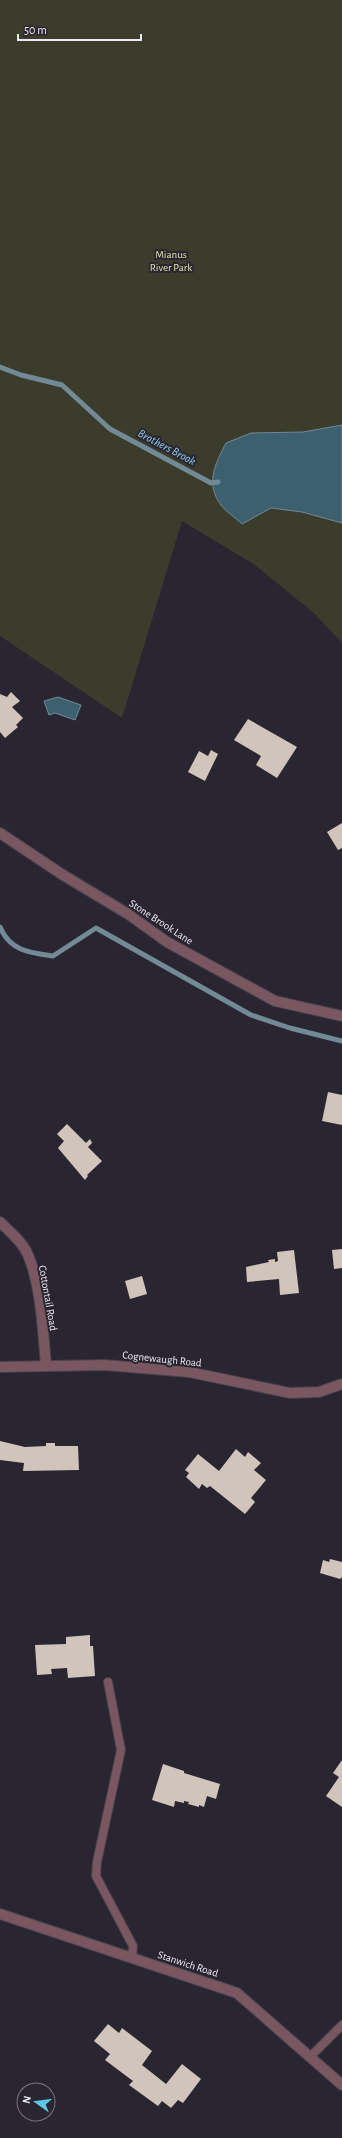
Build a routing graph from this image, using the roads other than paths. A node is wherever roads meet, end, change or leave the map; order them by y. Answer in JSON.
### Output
{"nodes":[{"id":1,"x":0,"y":833,"type":"edge"},
{"id":2,"x":342,"y":1016,"type":"edge"},
{"id":3,"x":0,"y":1222,"type":"edge"},
{"id":4,"x":46,"y":1365,"type":"junction"},
{"id":5,"x":0,"y":1367,"type":"edge"},
{"id":6,"x":342,"y":1384,"type":"edge"},
{"id":7,"x":108,"y":1682,"type":"dead end"},
{"id":8,"x":0,"y":1914,"type":"edge"},
{"id":9,"x":132,"y":1958,"type":"junction"},
{"id":10,"x":342,"y":2025,"type":"edge"},
{"id":11,"x":310,"y":2057,"type":"junction"},
{"id":12,"x":342,"y":2085,"type":"edge"}],
"edges":[{"from":1,"to":2,"type":"street","name":"Stone Brook Lane"},
{"from":3,"to":4,"type":"street","name":"Cottontail Road"},
{"from":4,"to":5,"type":"street","name":"Cognewaugh Road"},
{"from":4,"to":6,"type":"street","name":"Cognewaugh Road"},
{"from":7,"to":9,"type":"lane"},
{"from":8,"to":9,"type":"street","name":"Stanwich Road"},
{"from":9,"to":11,"type":"street","name":"Stanwich Road"},
{"from":10,"to":11,"type":"lane"},
{"from":11,"to":12,"type":"street","name":"Stanwich Road"}]}
